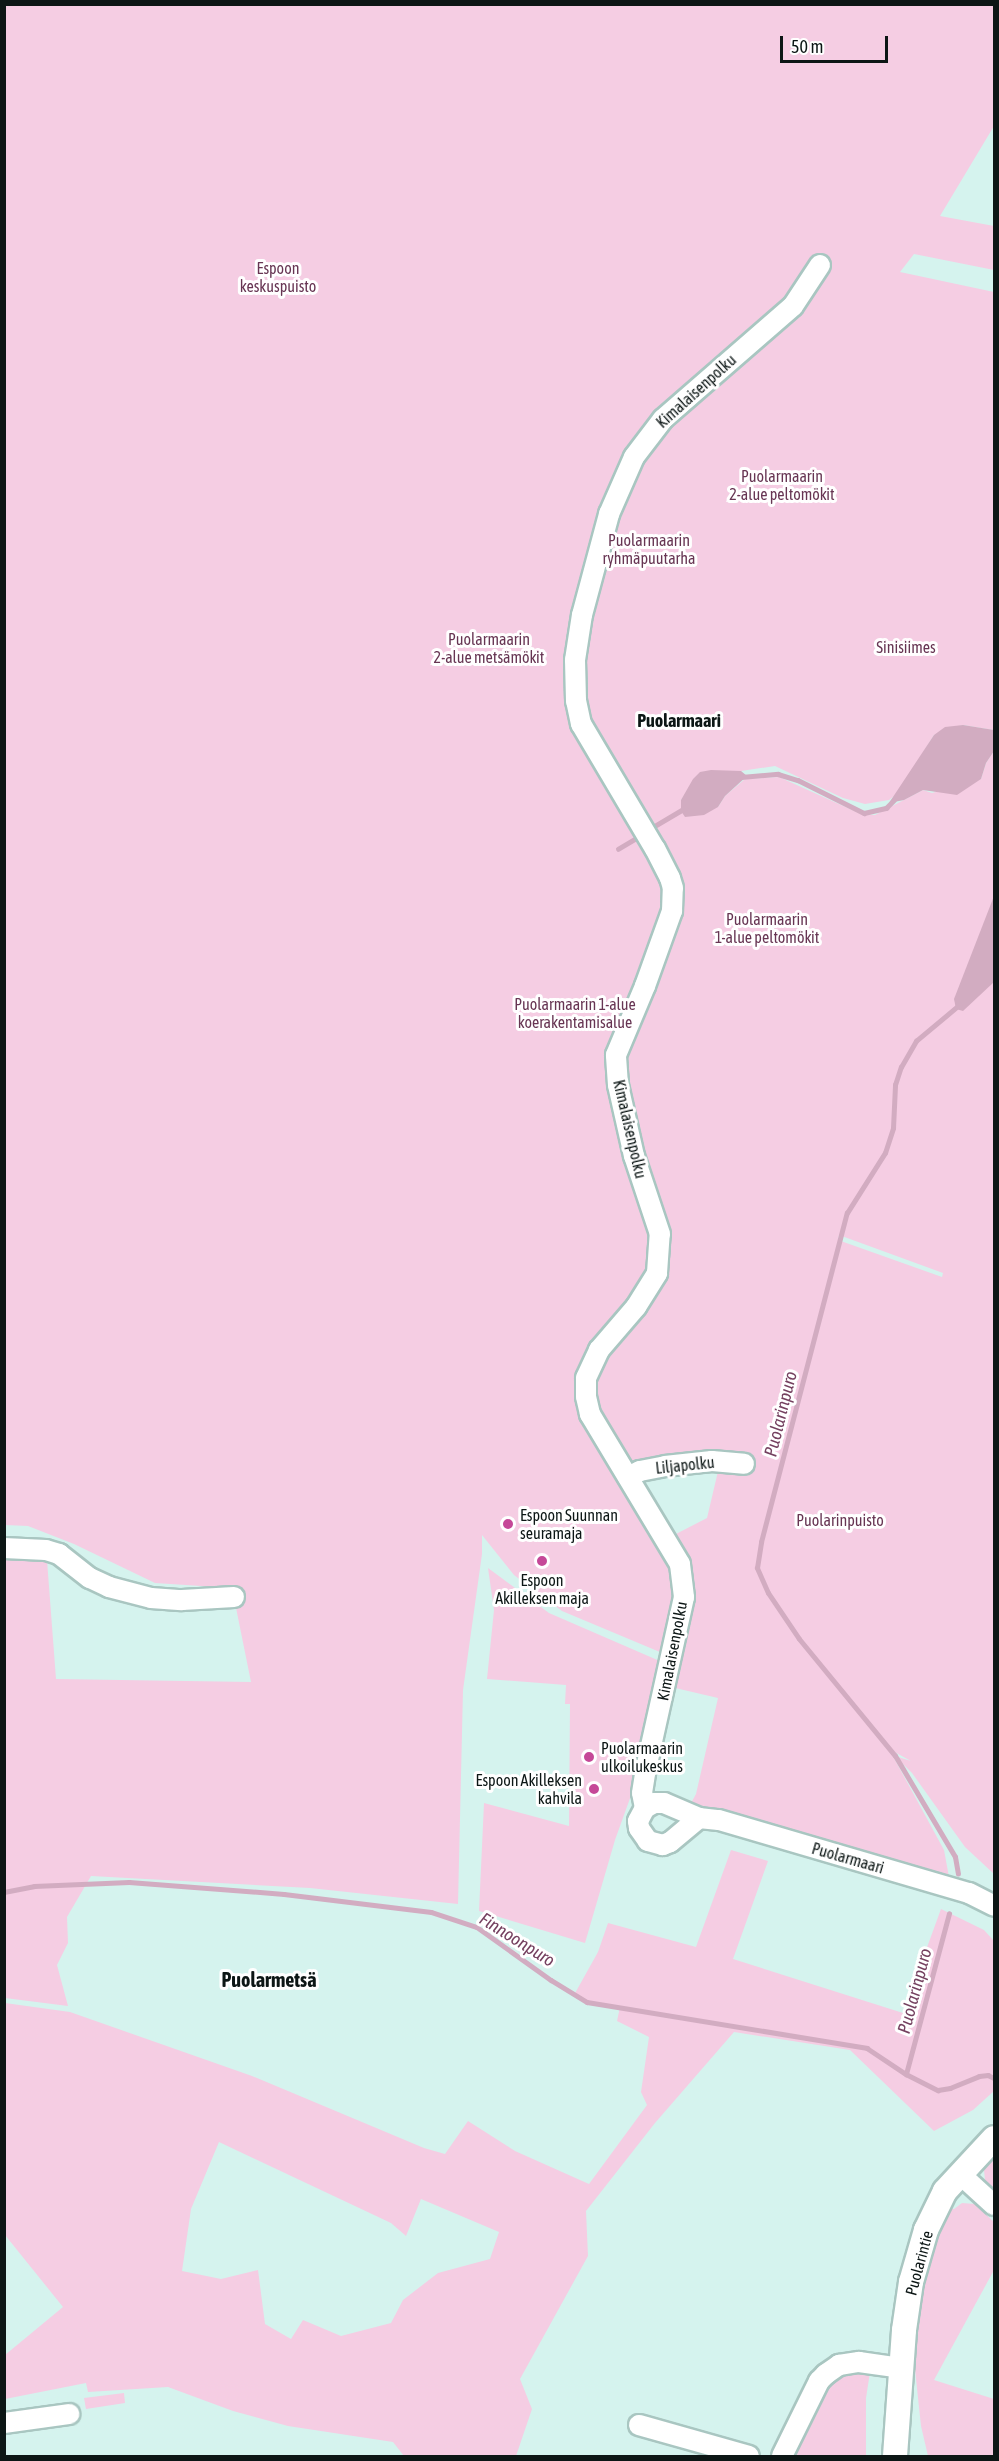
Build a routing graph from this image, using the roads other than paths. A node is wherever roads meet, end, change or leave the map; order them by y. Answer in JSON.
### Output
{"nodes":[{"id":1,"x":820,"y":265,"type":"dead end"},
{"id":2,"x":744,"y":1464,"type":"dead end"},
{"id":3,"x":628,"y":1478,"type":"junction"},
{"id":4,"x":4,"y":1548,"type":"edge"},
{"id":5,"x":234,"y":1597,"type":"dead end"},
{"id":6,"x":645,"y":1808,"type":"junction"},
{"id":7,"x":699,"y":1818,"type":"junction"},
{"id":8,"x":994,"y":1906,"type":"edge"},
{"id":9,"x":994,"y":2138,"type":"edge"},
{"id":10,"x":960,"y":2174,"type":"junction"},
{"id":11,"x":994,"y":2205,"type":"edge"},
{"id":12,"x":901,"y":2368,"type":"junction"},
{"id":13,"x":898,"y":2410,"type":"junction"},
{"id":14,"x":69,"y":2414,"type":"dead end"},
{"id":15,"x":4,"y":2423,"type":"edge"},
{"id":16,"x":639,"y":2425,"type":"dead end"},
{"id":17,"x":749,"y":2457,"type":"edge"},
{"id":18,"x":782,"y":2457,"type":"edge"},
{"id":19,"x":895,"y":2457,"type":"edge"},
{"id":20,"x":908,"y":2457,"type":"edge"}],
"edges":[{"from":1,"to":3,"type":"street","name":"Kimalaisenpolku"},
{"from":2,"to":3,"type":"street","name":"Liljapolku"},
{"from":3,"to":6,"type":"street","name":"Kimalaisenpolku"},
{"from":4,"to":5,"type":"street"},
{"from":6,"to":7,"type":"street","name":"Puolarmaari"},
{"from":6,"to":7,"type":"street"},
{"from":7,"to":8,"type":"street","name":"Puolarmaari"},
{"from":9,"to":10,"type":"main road","name":"Puolarintie"},
{"from":10,"to":11,"type":"street"},
{"from":10,"to":12,"type":"main road","name":"Puolarintie"},
{"from":12,"to":13,"type":"main road","name":"Puolarintie"},
{"from":12,"to":18,"type":"street"},
{"from":13,"to":19,"type":"main road","name":"Puolarintie"},
{"from":13,"to":20,"type":"main road","name":"Puolarintie"},
{"from":14,"to":15,"type":"street"},
{"from":16,"to":17,"type":"street"}]}
